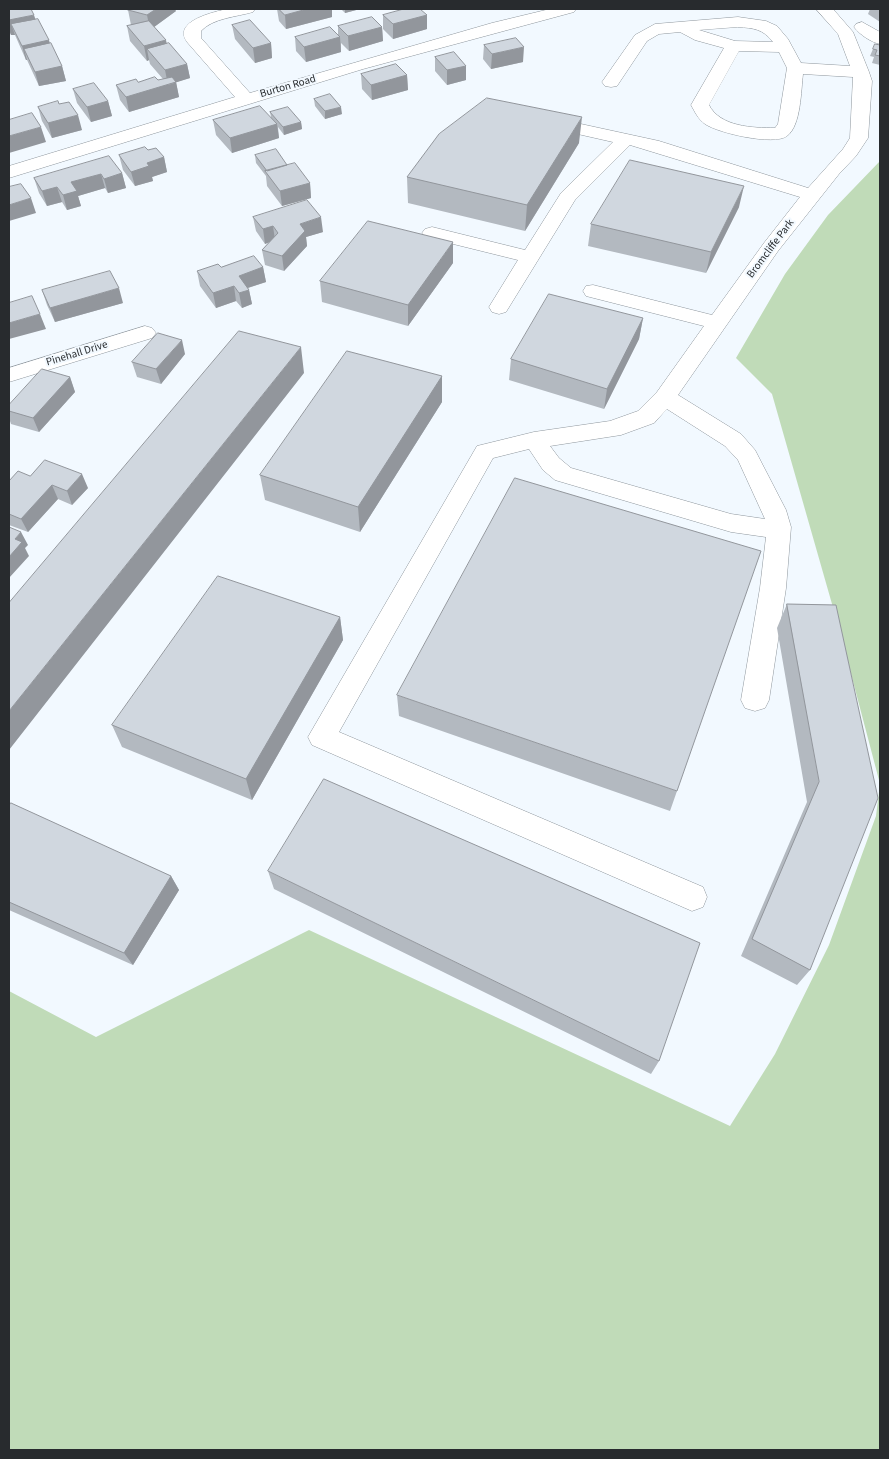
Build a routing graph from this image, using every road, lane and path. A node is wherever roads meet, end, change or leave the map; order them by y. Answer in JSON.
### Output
{"nodes":[{"id":1,"x":246,"y":9,"type":"edge"},
{"id":2,"x":568,"y":9,"type":"edge"},
{"id":3,"x":824,"y":9,"type":"edge"},
{"id":4,"x":680,"y":27,"type":"junction"},
{"id":5,"x":862,"y":27,"type":"dead end"},
{"id":6,"x":880,"y":39,"type":"edge"},
{"id":7,"x":734,"y":46,"type":"junction"},
{"id":8,"x":784,"y":47,"type":"junction"},
{"id":9,"x":796,"y":68,"type":"junction"},
{"id":10,"x":860,"y":72,"type":"junction"},
{"id":11,"x":611,"y":82,"type":"dead end"},
{"id":12,"x":246,"y":98,"type":"junction"},
{"id":13,"x":537,"y":120,"type":"edge"},
{"id":14,"x":871,"y":124,"type":"edge"},
{"id":15,"x":626,"y":139,"type":"junction"},
{"id":16,"x":9,"y":172,"type":"edge"},
{"id":17,"x":812,"y":195,"type":"junction"},
{"id":18,"x":432,"y":233,"type":"dead end"},
{"id":19,"x":530,"y":257,"type":"junction"},
{"id":20,"x":593,"y":291,"type":"dead end"},
{"id":21,"x":499,"y":307,"type":"dead end"},
{"id":22,"x":718,"y":323,"type":"junction"},
{"id":23,"x":145,"y":334,"type":"dead end"},
{"id":24,"x":9,"y":374,"type":"edge"},
{"id":25,"x":665,"y":396,"type":"junction"},
{"id":26,"x":534,"y":440,"type":"junction"},
{"id":27,"x":779,"y":527,"type":"junction"},
{"id":28,"x":756,"y":700,"type":"dead end"},
{"id":29,"x":692,"y":898,"type":"dead end"}],
"edges":[{"from":1,"to":12,"type":"street"},
{"from":2,"to":12,"type":"street","name":"Burton Road"},
{"from":3,"to":10,"type":"street","name":"Bromcliffe Park"},
{"from":4,"to":7,"type":"street"},
{"from":4,"to":8,"type":"street"},
{"from":4,"to":11,"type":"street"},
{"from":5,"to":6,"type":"street"},
{"from":7,"to":8,"type":"street"},
{"from":7,"to":9,"type":"street"},
{"from":8,"to":9,"type":"street"},
{"from":9,"to":10,"type":"street"},
{"from":10,"to":14,"type":"street","name":"Bromcliffe Park"},
{"from":12,"to":16,"type":"street","name":"Burton Road"},
{"from":13,"to":15,"type":"street"},
{"from":14,"to":17,"type":"street","name":"Bromcliffe Park"},
{"from":15,"to":17,"type":"street"},
{"from":15,"to":19,"type":"street"},
{"from":17,"to":22,"type":"street","name":"Bromcliffe Park"},
{"from":18,"to":19,"type":"street"},
{"from":19,"to":21,"type":"street"},
{"from":20,"to":22,"type":"street"},
{"from":22,"to":25,"type":"street","name":"Bromcliffe Park"},
{"from":23,"to":24,"type":"street","name":"Pinehall Drive"},
{"from":25,"to":26,"type":"street","name":"Bromcliffe Park"},
{"from":25,"to":27,"type":"street"},
{"from":26,"to":27,"type":"street"},
{"from":26,"to":29,"type":"street","name":"Bromcliffe Park"},
{"from":27,"to":28,"type":"street"}]}
